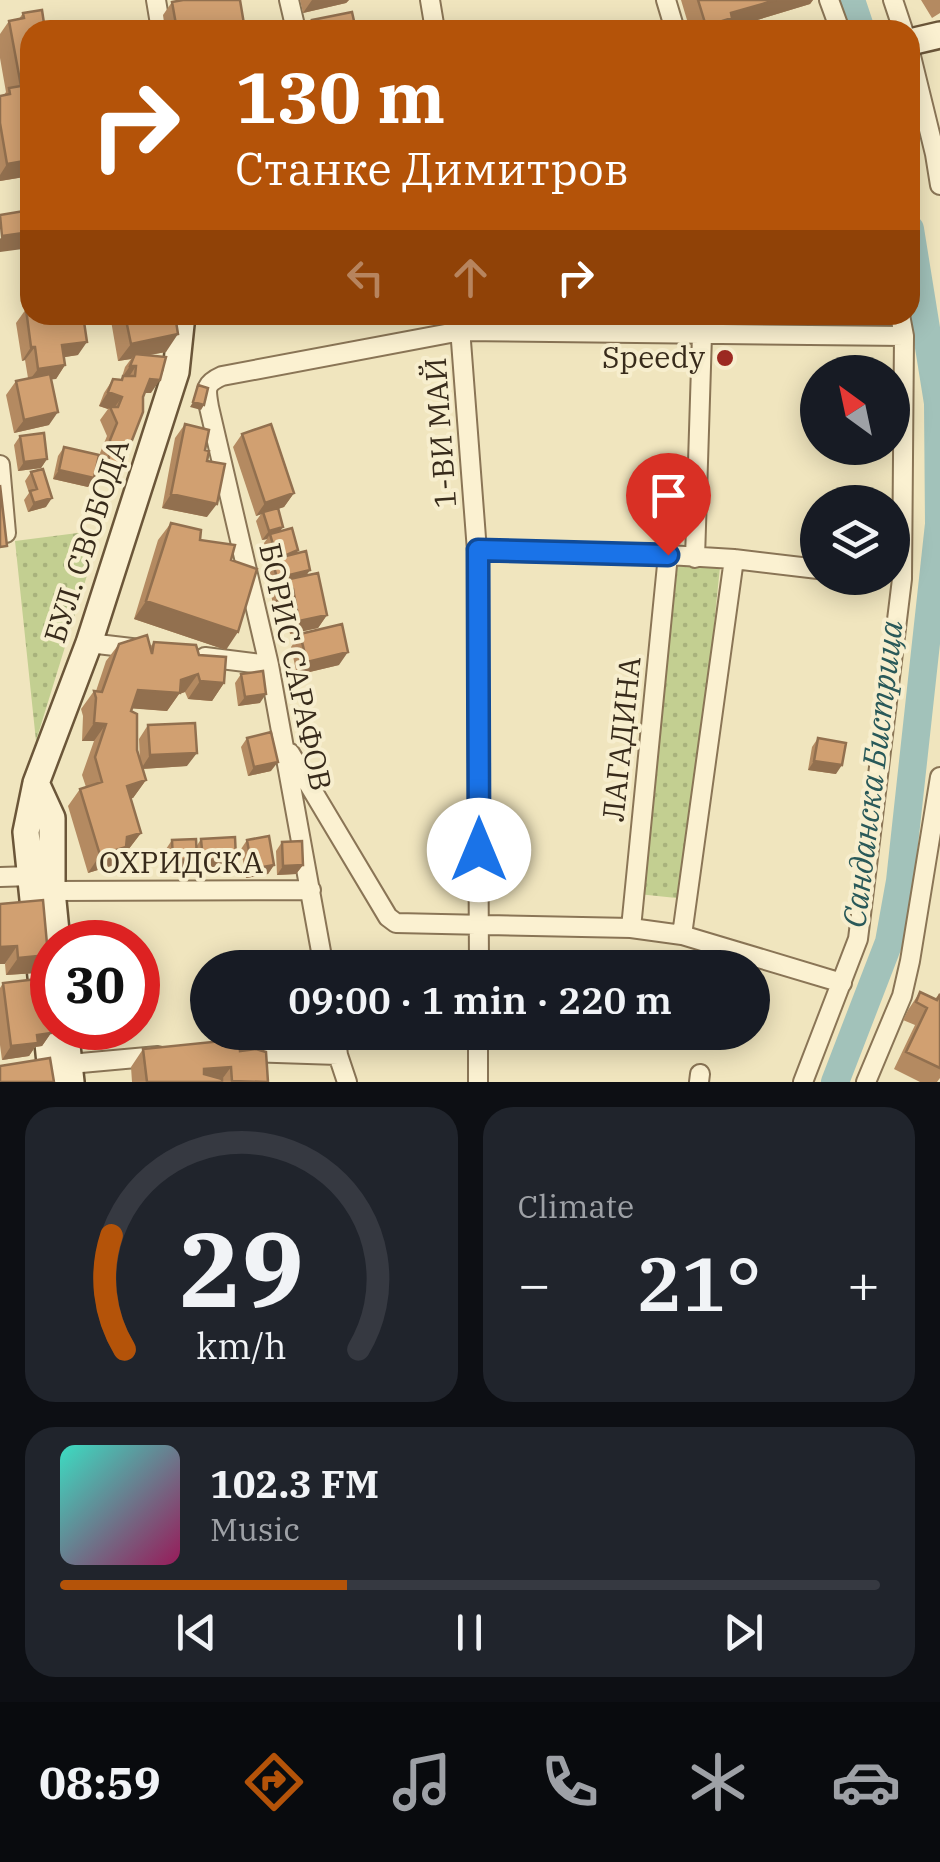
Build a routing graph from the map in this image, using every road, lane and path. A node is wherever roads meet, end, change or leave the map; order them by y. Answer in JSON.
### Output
{"nodes":[{"id":1,"x":920,"y":88,"type":"edge"},
{"id":2,"x":938,"y":154,"type":"edge"},
{"id":3,"x":940,"y":184,"type":"edge"},
{"id":4,"x":181,"y":325,"type":"edge"},
{"id":5,"x":451,"y":325,"type":"edge"},
{"id":6,"x":460,"y":325,"type":"edge"},
{"id":7,"x":504,"y":325,"type":"edge"},
{"id":8,"x":902,"y":325,"type":"edge"},
{"id":9,"x":702,"y":334,"type":"junction"},
{"id":10,"x":904,"y":336,"type":"junction"},
{"id":11,"x":0,"y":465,"type":"edge"},
{"id":12,"x":898,"y":485,"type":"edge"},
{"id":13,"x":6,"y":532,"type":"edge"},
{"id":14,"x":478,"y":550,"type":"junction"},
{"id":15,"x":668,"y":555,"type":"junction"},
{"id":16,"x":695,"y":558,"type":"junction"},
{"id":17,"x":734,"y":559,"type":"junction"},
{"id":18,"x":800,"y":567,"type":"edge"},
{"id":19,"x":893,"y":595,"type":"edge"},
{"id":20,"x":88,"y":644,"type":"junction"},
{"id":21,"x":269,"y":664,"type":"junction"},
{"id":22,"x":285,"y":744,"type":"junction"},
{"id":23,"x":940,"y":777,"type":"edge"},
{"id":24,"x":0,"y":877,"type":"edge"},
{"id":25,"x":42,"y":884,"type":"junction"},
{"id":26,"x":311,"y":890,"type":"junction"},
{"id":27,"x":51,"y":920,"type":"edge"},
{"id":28,"x":479,"y":924,"type":"junction"},
{"id":29,"x":630,"y":928,"type":"junction"},
{"id":30,"x":682,"y":936,"type":"junction"},
{"id":31,"x":321,"y":950,"type":"edge"},
{"id":32,"x":479,"y":950,"type":"edge"},
{"id":33,"x":842,"y":984,"type":"junction"},
{"id":34,"x":337,"y":1050,"type":"edge"},
{"id":35,"x":478,"y":1050,"type":"edge"},
{"id":36,"x":229,"y":1052,"type":"edge"},
{"id":37,"x":175,"y":1054,"type":"edge"},
{"id":38,"x":338,"y":1055,"type":"junction"},
{"id":39,"x":55,"y":1072,"type":"edge"},
{"id":40,"x":347,"y":1082,"type":"edge"},
{"id":41,"x":478,"y":1082,"type":"edge"},
{"id":42,"x":804,"y":1082,"type":"edge"},
{"id":43,"x":866,"y":1082,"type":"edge"}],
"edges":[{"from":1,"to":2,"type":"street"},
{"from":2,"to":3,"type":"street"},
{"from":4,"to":20,"type":"street","name":"БУЛ. СВОБОДА"},
{"from":5,"to":21,"type":"street","name":"БОРИС САРАФОВ"},
{"from":6,"to":14,"type":"street","name":"1-ВИ МАЙ"},
{"from":7,"to":9,"type":"street"},
{"from":8,"to":10,"type":"street"},
{"from":9,"to":10,"type":"street"},
{"from":9,"to":16,"type":"street"},
{"from":10,"to":12,"type":"street"},
{"from":11,"to":13,"type":"street"},
{"from":14,"to":15,"type":"street"},
{"from":14,"to":28,"type":"street","name":"1-ВИ МАЙ"},
{"from":15,"to":16,"type":"street"},
{"from":15,"to":29,"type":"street","name":"ЛАГАДИНА"},
{"from":16,"to":17,"type":"street"},
{"from":17,"to":18,"type":"street"},
{"from":17,"to":30,"type":"street"},
{"from":19,"to":33,"type":"street"},
{"from":20,"to":21,"type":"street"},
{"from":20,"to":25,"type":"street","name":"БУЛ. СВОБОДА"},
{"from":21,"to":22,"type":"street","name":"БОРИС САРАФОВ"},
{"from":22,"to":26,"type":"street","name":"БОРИС САРАФОВ"},
{"from":22,"to":28,"type":"street"},
{"from":23,"to":43,"type":"street"},
{"from":24,"to":25,"type":"street","name":"ОХРИДСКА"},
{"from":25,"to":26,"type":"street","name":"ОХРИДСКА"},
{"from":25,"to":27,"type":"street","name":"БУЛ. СВОБОДА"},
{"from":25,"to":39,"type":"street","name":"БУЛ. СВОБОДА"},
{"from":26,"to":31,"type":"street","name":"БОРИС САРАФОВ"},
{"from":28,"to":29,"type":"street"},
{"from":28,"to":32,"type":"street","name":"1-ВИ МАЙ"},
{"from":29,"to":30,"type":"street"},
{"from":30,"to":33,"type":"street"},
{"from":33,"to":42,"type":"street"},
{"from":34,"to":38,"type":"street"},
{"from":35,"to":41,"type":"street"},
{"from":36,"to":38,"type":"street"},
{"from":37,"to":39,"type":"street"},
{"from":38,"to":40,"type":"street"}]}
